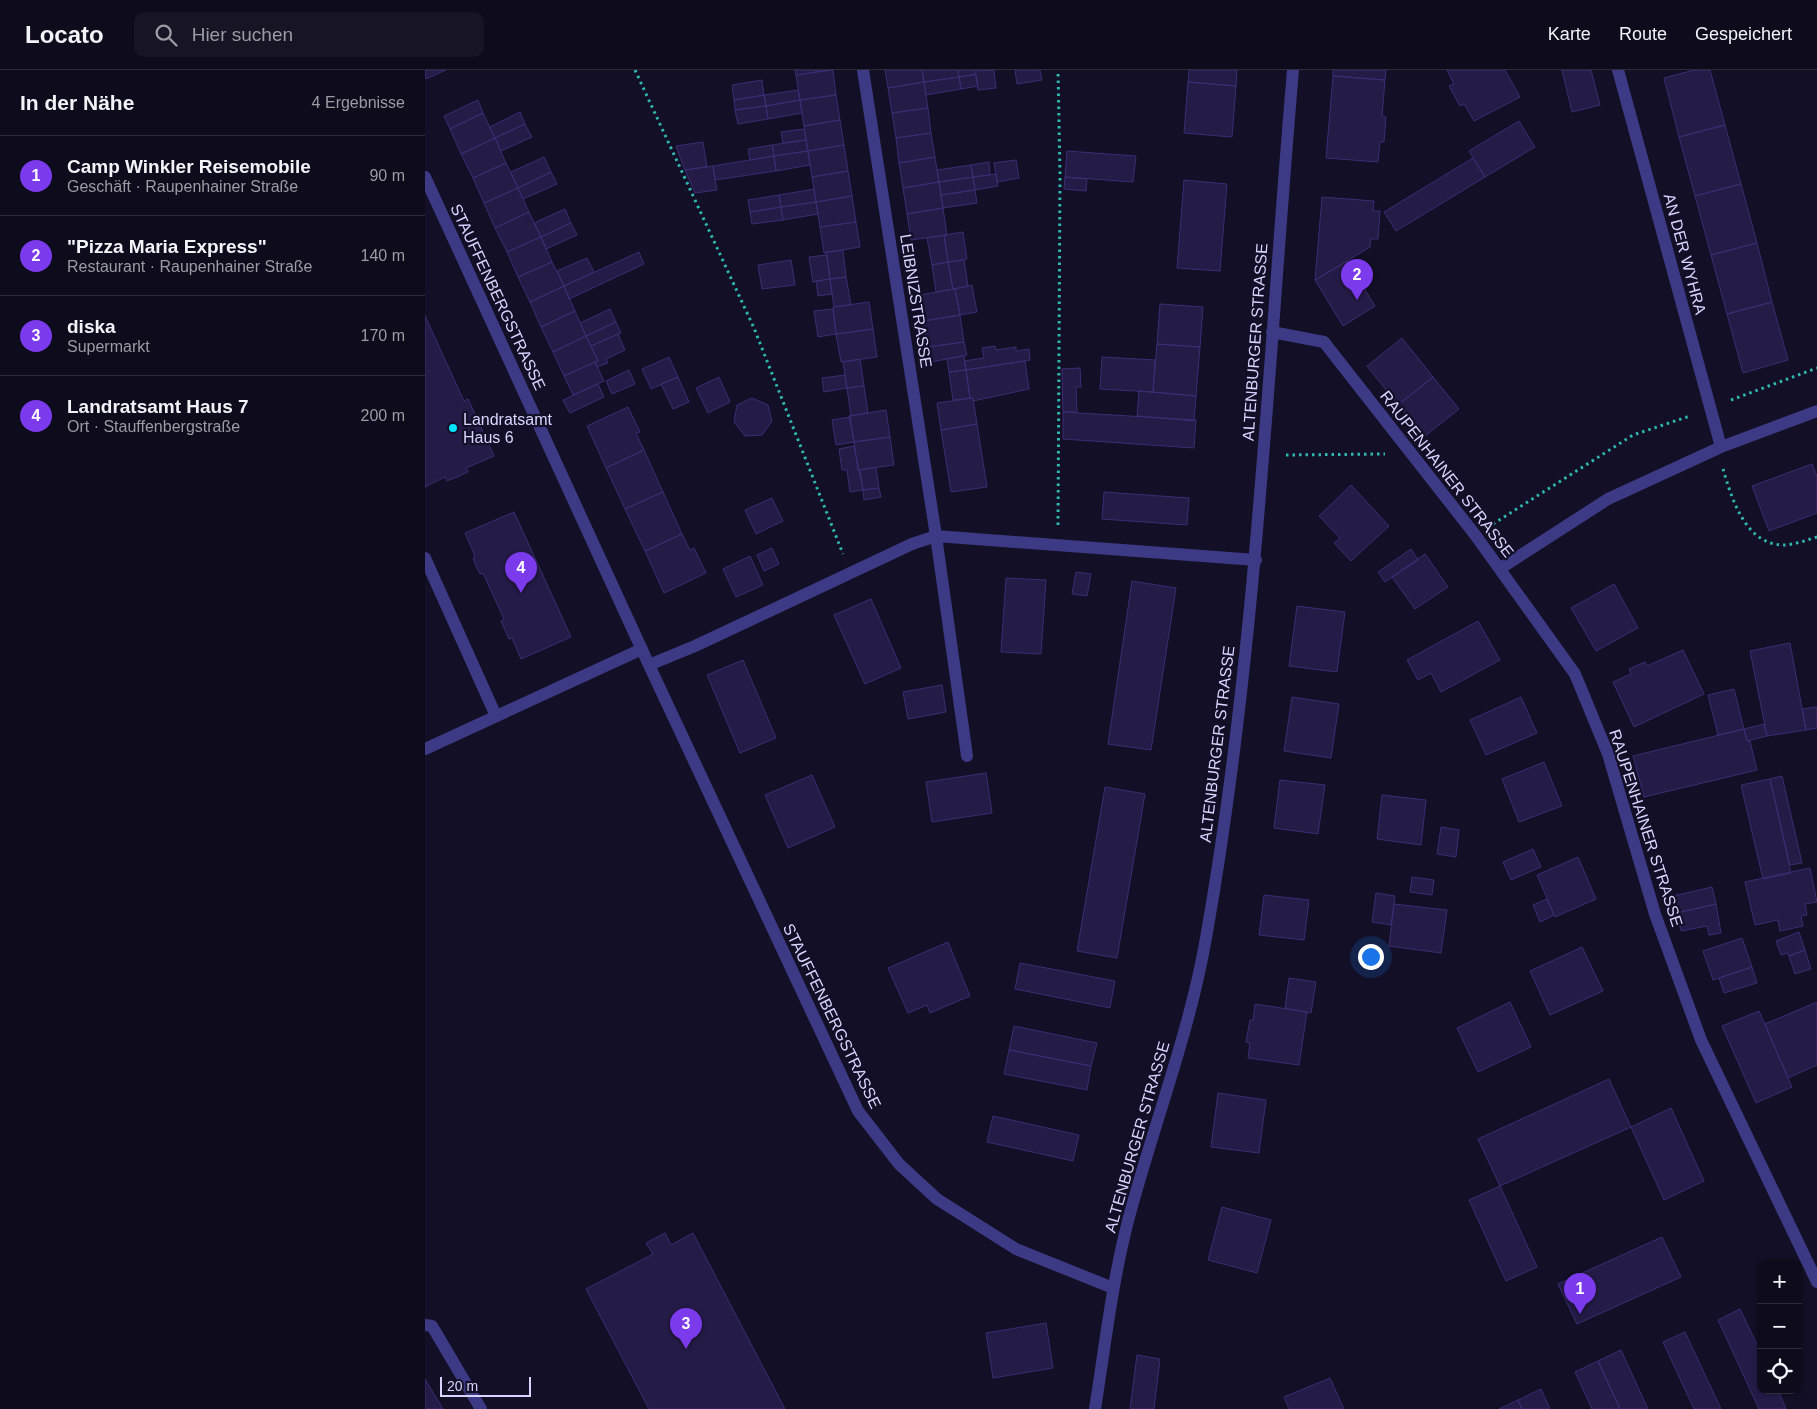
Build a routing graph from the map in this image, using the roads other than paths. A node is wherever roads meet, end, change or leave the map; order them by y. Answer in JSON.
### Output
{"nodes":[{"id":1,"x":863,"y":70,"type":"edge"},
{"id":2,"x":1293,"y":70,"type":"edge"},
{"id":3,"x":1618,"y":70,"type":"edge"},
{"id":4,"x":425,"y":177,"type":"edge"},
{"id":5,"x":1272,"y":332,"type":"junction"},
{"id":6,"x":1817,"y":411,"type":"edge"},
{"id":7,"x":1718,"y":448,"type":"junction"},
{"id":8,"x":936,"y":536,"type":"junction"},
{"id":9,"x":425,"y":558,"type":"edge"},
{"id":10,"x":1256,"y":560,"type":"junction"},
{"id":11,"x":1501,"y":568,"type":"junction"},
{"id":12,"x":641,"y":649,"type":"junction"},
{"id":13,"x":649,"y":665,"type":"junction"},
{"id":14,"x":496,"y":716,"type":"junction"},
{"id":15,"x":425,"y":749,"type":"edge"},
{"id":16,"x":967,"y":756,"type":"dead end"},
{"id":17,"x":1817,"y":1282,"type":"edge"},
{"id":18,"x":1113,"y":1288,"type":"junction"},
{"id":19,"x":425,"y":1325,"type":"edge"},
{"id":20,"x":481,"y":1409,"type":"edge"},
{"id":21,"x":1095,"y":1409,"type":"edge"}],
"edges":[{"from":1,"to":8,"type":"street","name":"LEIBNIZSTRASSE"},
{"from":2,"to":5,"type":"street","name":"ALTENBURGER STRASSE"},
{"from":3,"to":7,"type":"street","name":"AN DER WYHRA"},
{"from":4,"to":12,"type":"street","name":"STAUFFENBERGSTRASSE"},
{"from":5,"to":10,"type":"street","name":"ALTENBURGER STRASSE"},
{"from":5,"to":11,"type":"street","name":"RAUPENHAINER STRASSE"},
{"from":6,"to":7,"type":"street"},
{"from":7,"to":11,"type":"street"},
{"from":8,"to":10,"type":"street"},
{"from":8,"to":13,"type":"street"},
{"from":8,"to":16,"type":"street","name":"LEIBNIZSTRASSE"},
{"from":9,"to":14,"type":"street"},
{"from":10,"to":18,"type":"street","name":"ALTENBURGER STRASSE"},
{"from":11,"to":17,"type":"street","name":"RAUPENHAINER STRASSE"},
{"from":12,"to":13,"type":"street","name":"STAUFFENBERGSTRASSE"},
{"from":12,"to":14,"type":"street"},
{"from":13,"to":18,"type":"street","name":"STAUFFENBERGSTRASSE"},
{"from":14,"to":15,"type":"street"},
{"from":18,"to":21,"type":"street","name":"ALTENBURGER STRASSE"},
{"from":19,"to":20,"type":"street"}]}
